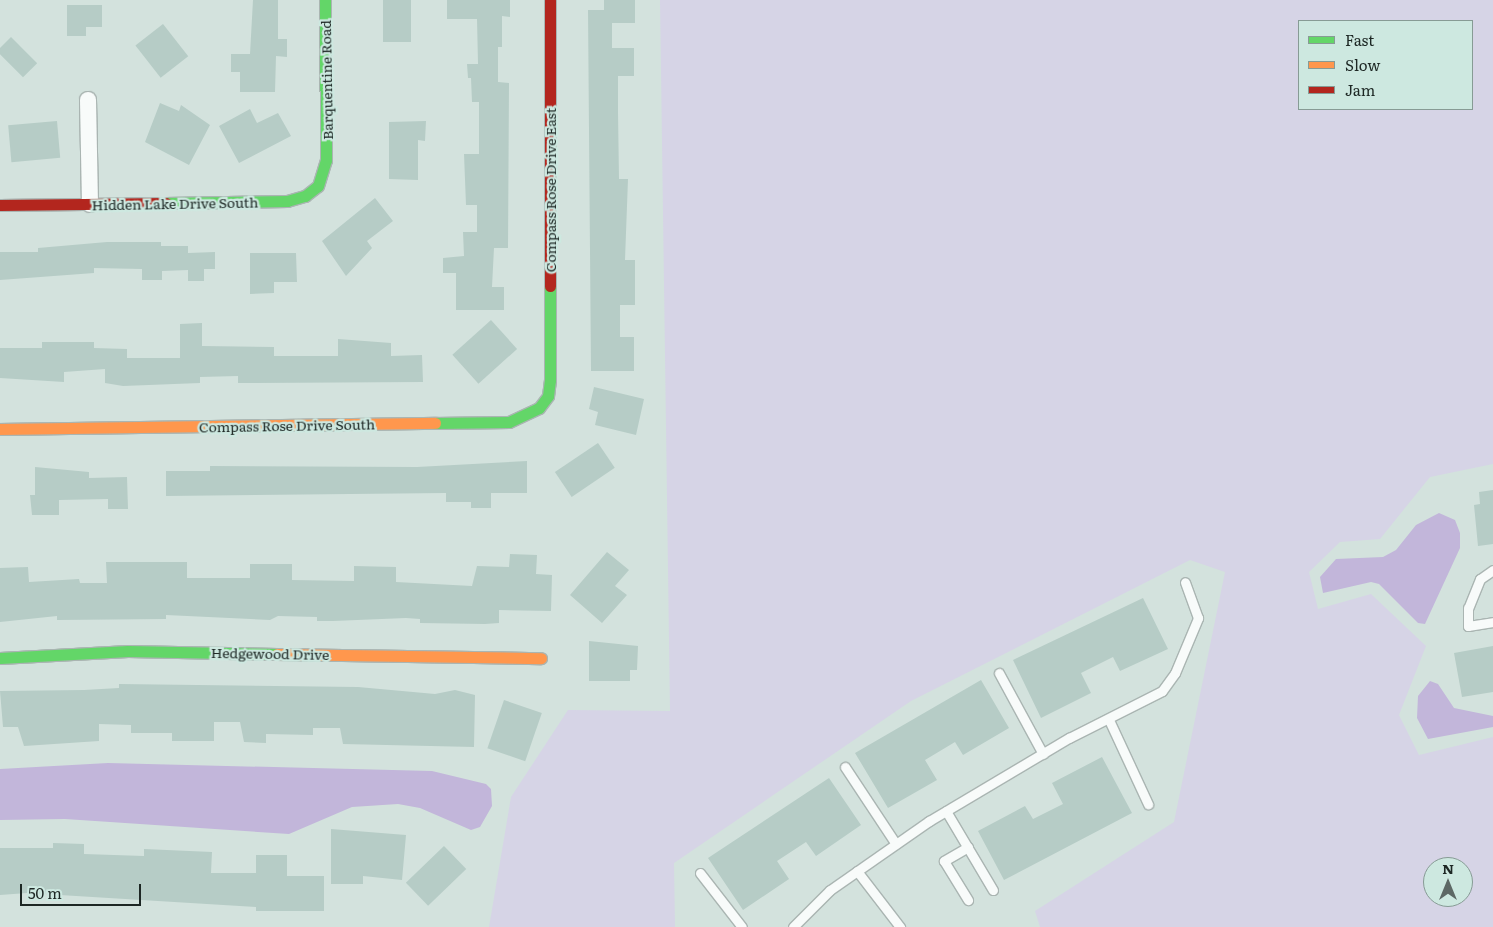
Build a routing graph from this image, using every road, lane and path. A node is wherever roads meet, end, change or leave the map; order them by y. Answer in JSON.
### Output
{"nodes":[{"id":1,"x":325,"y":0,"type":"edge"},
{"id":2,"x":550,"y":0,"type":"edge"},
{"id":3,"x":88,"y":100,"type":"dead end"},
{"id":4,"x":326,"y":160,"type":"joint"},
{"id":5,"x":90,"y":204,"type":"junction"},
{"id":6,"x":0,"y":205,"type":"edge"},
{"id":7,"x":550,"y":380,"type":"joint"},
{"id":8,"x":0,"y":429,"type":"edge"},
{"id":9,"x":1493,"y":570,"type":"edge"},
{"id":10,"x":1185,"y":582,"type":"dead end"},
{"id":11,"x":1493,"y":622,"type":"edge"},
{"id":12,"x":0,"y":658,"type":"edge"},
{"id":13,"x":541,"y":658,"type":"dead end"},
{"id":14,"x":999,"y":673,"type":"dead end"},
{"id":15,"x":1109,"y":720,"type":"junction"},
{"id":16,"x":1042,"y":754,"type":"junction"},
{"id":17,"x":845,"y":767,"type":"dead end"},
{"id":18,"x":1148,"y":804,"type":"dead end"},
{"id":19,"x":946,"y":811,"type":"junction"},
{"id":20,"x":896,"y":844,"type":"junction"},
{"id":21,"x":968,"y":847,"type":"junction"},
{"id":22,"x":857,"y":871,"type":"junction"},
{"id":23,"x":700,"y":873,"type":"dead end"},
{"id":24,"x":993,"y":890,"type":"dead end"},
{"id":25,"x":968,"y":900,"type":"dead end"},
{"id":26,"x":742,"y":927,"type":"edge"},
{"id":27,"x":794,"y":927,"type":"edge"},
{"id":28,"x":900,"y":927,"type":"edge"}],
"edges":[{"from":1,"to":4,"type":"street","name":"Barquentine Road"},
{"from":2,"to":7,"type":"street","name":"Compass Rose Drive East"},
{"from":3,"to":5,"type":"street"},
{"from":4,"to":5,"type":"street","name":"Hidden Lake Drive South"},
{"from":5,"to":6,"type":"street","name":"Hidden Lake Drive South"},
{"from":7,"to":8,"type":"street","name":"Compass Rose Drive South"},
{"from":9,"to":11,"type":"lane"},
{"from":10,"to":15,"type":"lane"},
{"from":12,"to":13,"type":"street","name":"Hedgewood Drive"},
{"from":14,"to":16,"type":"lane"},
{"from":15,"to":16,"type":"lane"},
{"from":15,"to":18,"type":"lane"},
{"from":16,"to":19,"type":"lane"},
{"from":17,"to":20,"type":"lane"},
{"from":19,"to":20,"type":"lane"},
{"from":19,"to":21,"type":"lane"},
{"from":20,"to":22,"type":"lane"},
{"from":21,"to":24,"type":"lane"},
{"from":21,"to":25,"type":"lane"},
{"from":22,"to":27,"type":"lane"},
{"from":22,"to":28,"type":"lane"},
{"from":23,"to":26,"type":"lane"}]}
